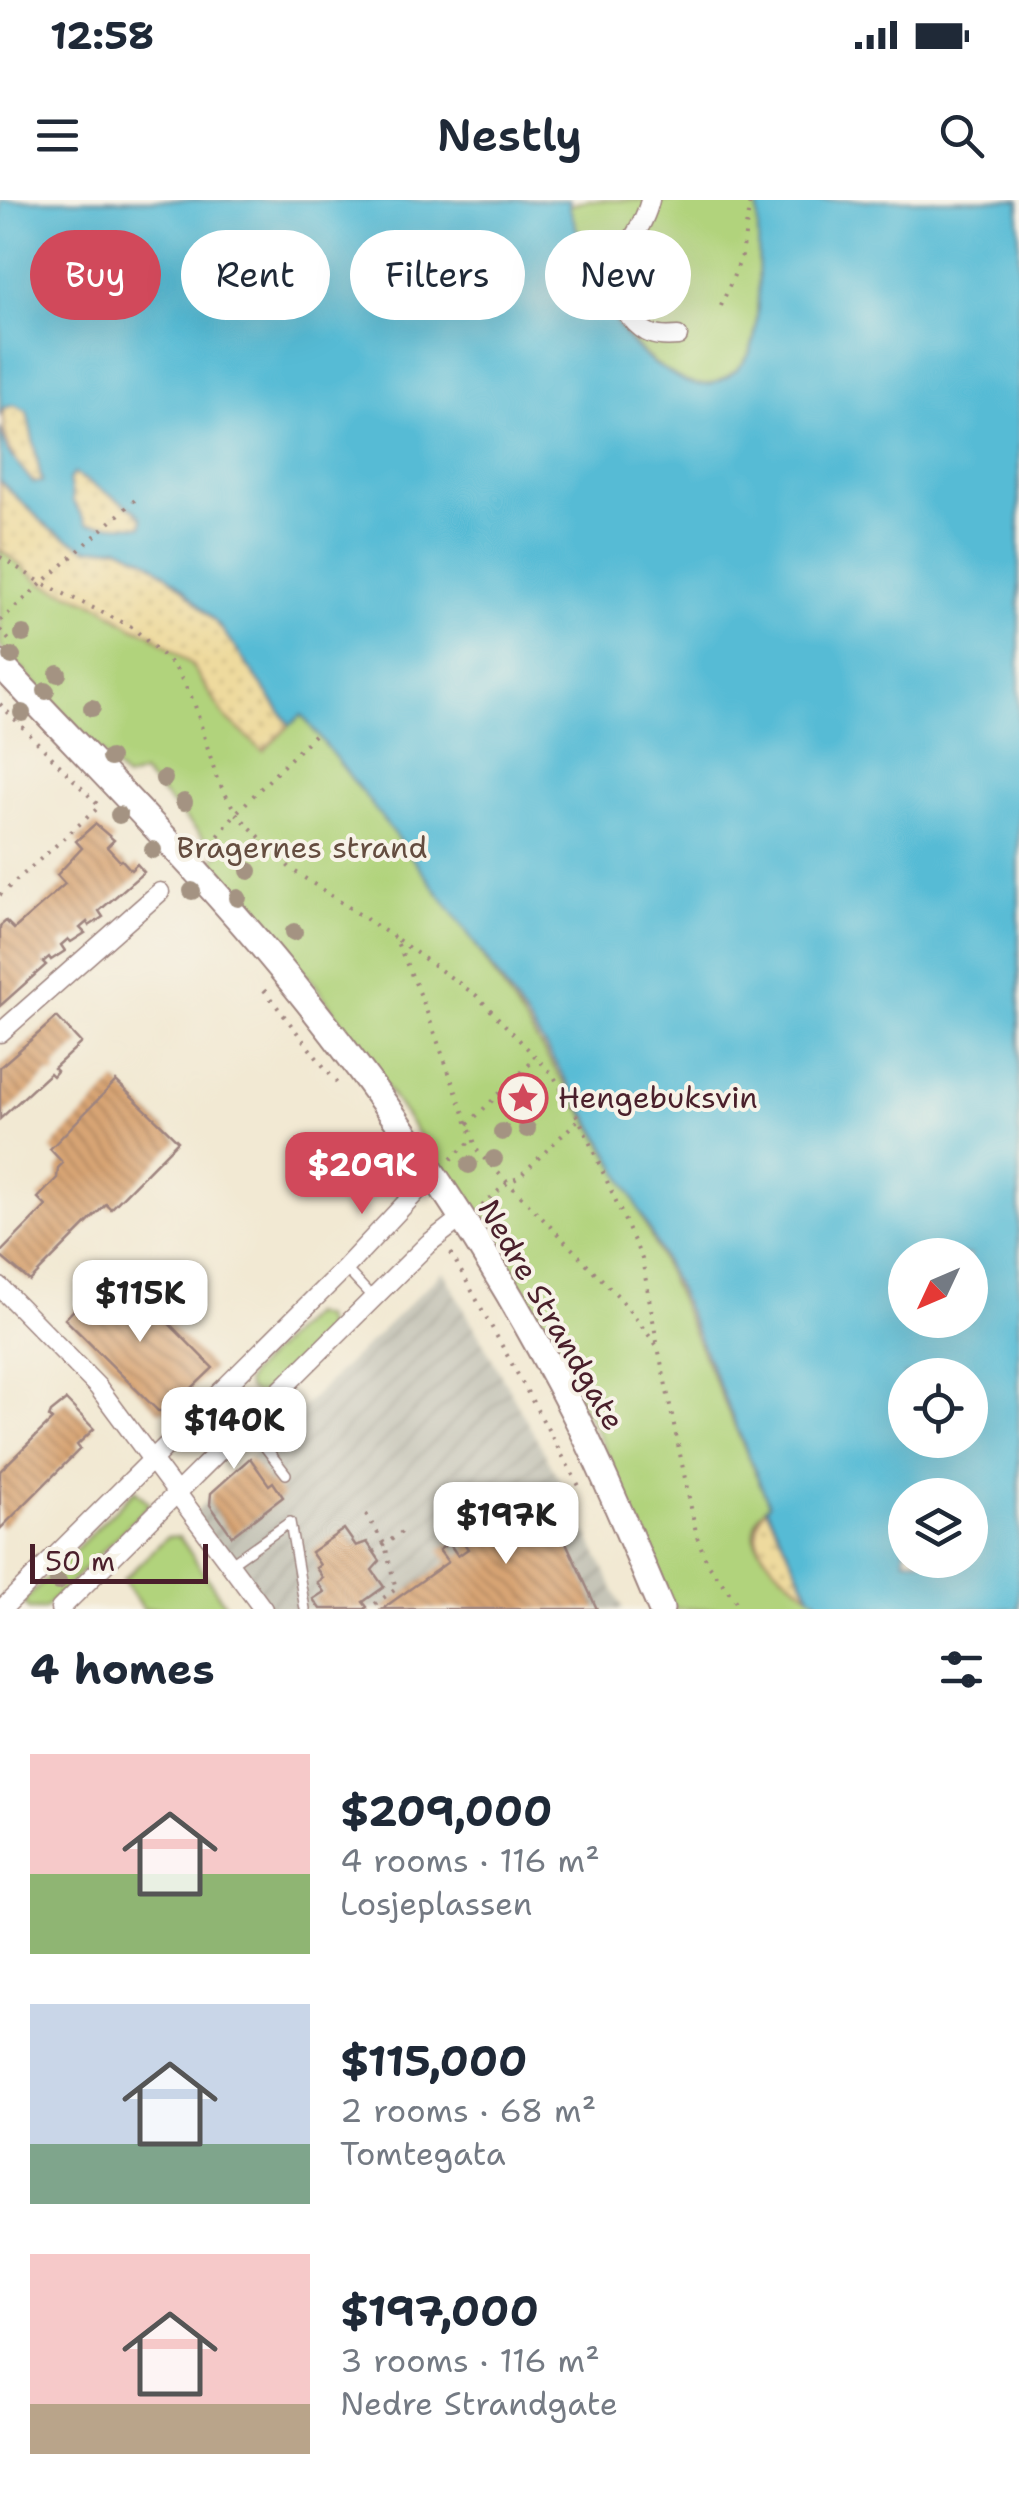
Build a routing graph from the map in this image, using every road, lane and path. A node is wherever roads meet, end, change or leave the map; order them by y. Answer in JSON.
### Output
{"nodes":[{"id":1,"x":650,"y":200,"type":"edge"},
{"id":2,"x":750,"y":200,"type":"edge"},
{"id":3,"x":721,"y":306,"type":"dead end"},
{"id":4,"x":678,"y":336,"type":"dead end"},
{"id":5,"x":136,"y":499,"type":"dead end"},
{"id":6,"x":0,"y":556,"type":"edge"},
{"id":7,"x":42,"y":582,"type":"junction"},
{"id":8,"x":0,"y":621,"type":"edge"},
{"id":9,"x":0,"y":664,"type":"edge"},
{"id":10,"x":0,"y":704,"type":"edge"},
{"id":11,"x":316,"y":733,"type":"dead end"},
{"id":12,"x":99,"y":807,"type":"junction"},
{"id":13,"x":236,"y":813,"type":"junction"},
{"id":14,"x":111,"y":819,"type":"dead end"},
{"id":15,"x":212,"y":844,"type":"dead end"},
{"id":16,"x":160,"y":892,"type":"dead end"},
{"id":17,"x":0,"y":894,"type":"edge"},
{"id":18,"x":395,"y":938,"type":"junction"},
{"id":19,"x":263,"y":989,"type":"dead end"},
{"id":20,"x":0,"y":1033,"type":"edge"},
{"id":21,"x":536,"y":1058,"type":"junction"},
{"id":22,"x":339,"y":1086,"type":"dead end"},
{"id":23,"x":579,"y":1120,"type":"junction"},
{"id":24,"x":468,"y":1124,"type":"junction"},
{"id":25,"x":473,"y":1138,"type":"junction"},
{"id":26,"x":441,"y":1168,"type":"junction"},
{"id":27,"x":507,"y":1183,"type":"junction"},
{"id":28,"x":470,"y":1214,"type":"junction"},
{"id":29,"x":446,"y":1245,"type":"dead end"},
{"id":30,"x":345,"y":1268,"type":"junction"},
{"id":31,"x":0,"y":1287,"type":"edge"},
{"id":32,"x":374,"y":1299,"type":"junction"},
{"id":33,"x":658,"y":1347,"type":"junction"},
{"id":34,"x":217,"y":1396,"type":"junction"},
{"id":35,"x":248,"y":1425,"type":"junction"},
{"id":36,"x":152,"y":1457,"type":"junction"},
{"id":37,"x":286,"y":1474,"type":"dead end"},
{"id":38,"x":582,"y":1492,"type":"dead end"},
{"id":39,"x":178,"y":1493,"type":"junction"},
{"id":40,"x":366,"y":1514,"type":"dead end"},
{"id":41,"x":402,"y":1532,"type":"dead end"},
{"id":42,"x":384,"y":1545,"type":"junction"},
{"id":43,"x":374,"y":1552,"type":"dead end"},
{"id":44,"x":230,"y":1564,"type":"junction"},
{"id":45,"x":2,"y":1609,"type":"edge"},
{"id":46,"x":60,"y":1609,"type":"edge"},
{"id":47,"x":263,"y":1609,"type":"edge"},
{"id":48,"x":305,"y":1609,"type":"edge"},
{"id":49,"x":368,"y":1609,"type":"edge"},
{"id":50,"x":661,"y":1609,"type":"edge"},
{"id":51,"x":740,"y":1609,"type":"edge"}],
"edges":[{"from":1,"to":4,"type":"street"},
{"from":2,"to":3,"type":"path"},
{"from":5,"to":7,"type":"path"},
{"from":6,"to":7,"type":"path"},
{"from":7,"to":8,"type":"path"},
{"from":7,"to":13,"type":"path"},
{"from":9,"to":26,"type":"street","name":"Nedre Strandgate"},
{"from":10,"to":12,"type":"path"},
{"from":11,"to":13,"type":"path"},
{"from":12,"to":14,"type":"path"},
{"from":12,"to":17,"type":"path"},
{"from":13,"to":15,"type":"path"},
{"from":13,"to":18,"type":"path"},
{"from":16,"to":20,"type":"street"},
{"from":18,"to":21,"type":"path"},
{"from":18,"to":24,"type":"path"},
{"from":19,"to":22,"type":"path"},
{"from":21,"to":23,"type":"path"},
{"from":21,"to":24,"type":"path"},
{"from":23,"to":27,"type":"path"},
{"from":23,"to":33,"type":"path"},
{"from":24,"to":25,"type":"path"},
{"from":25,"to":26,"type":"path"},
{"from":25,"to":27,"type":"path"},
{"from":26,"to":28,"type":"street","name":"Nedre Strandgate"},
{"from":26,"to":30,"type":"street"},
{"from":27,"to":28,"type":"path"},
{"from":27,"to":33,"type":"path"},
{"from":28,"to":32,"type":"street"},
{"from":28,"to":50,"type":"street","name":"Nedre Strandgate"},
{"from":29,"to":38,"type":"path"},
{"from":30,"to":32,"type":"lane"},
{"from":30,"to":34,"type":"street"},
{"from":31,"to":36,"type":"street"},
{"from":32,"to":35,"type":"street"},
{"from":33,"to":51,"type":"path"},
{"from":34,"to":35,"type":"lane"},
{"from":34,"to":36,"type":"street"},
{"from":35,"to":37,"type":"lane"},
{"from":35,"to":39,"type":"street"},
{"from":36,"to":39,"type":"street"},
{"from":36,"to":45,"type":"street"},
{"from":39,"to":44,"type":"street"},
{"from":39,"to":46,"type":"street"},
{"from":40,"to":42,"type":"path"},
{"from":41,"to":42,"type":"path"},
{"from":42,"to":43,"type":"path"},
{"from":42,"to":49,"type":"path"},
{"from":44,"to":47,"type":"street"},
{"from":44,"to":48,"type":"lane"}]}
